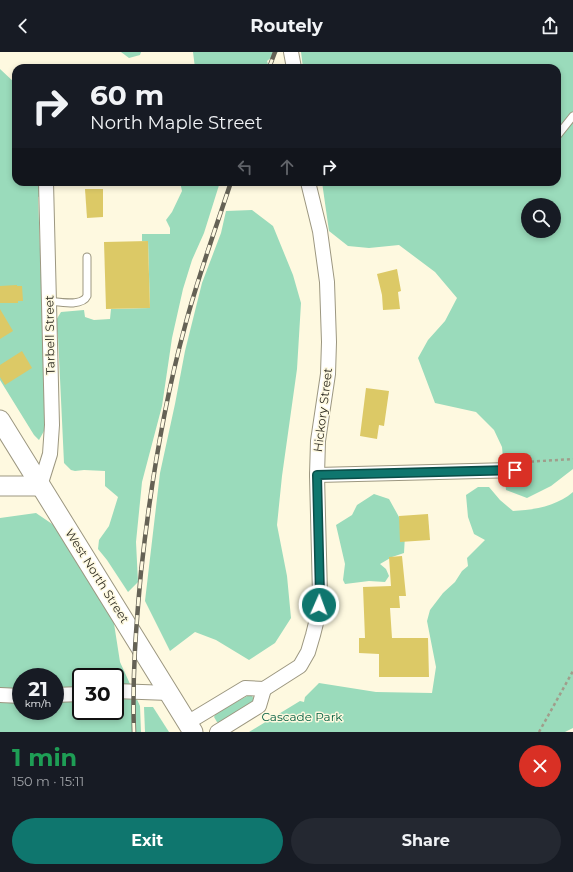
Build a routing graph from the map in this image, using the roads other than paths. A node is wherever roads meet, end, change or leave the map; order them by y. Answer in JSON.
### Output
{"nodes":[{"id":1,"x":292,"y":52,"type":"edge"},
{"id":2,"x":294,"y":64,"type":"edge"},
{"id":3,"x":573,"y":116,"type":"edge"},
{"id":4,"x":561,"y":131,"type":"edge"},
{"id":5,"x":46,"y":186,"type":"edge"},
{"id":6,"x":309,"y":186,"type":"edge"},
{"id":7,"x":87,"y":257,"type":"dead end"},
{"id":8,"x":49,"y":301,"type":"junction"},
{"id":9,"x":0,"y":420,"type":"edge"},
{"id":10,"x":515,"y":470,"type":"road end"},
{"id":11,"x":317,"y":475,"type":"junction"},
{"id":12,"x":0,"y":486,"type":"edge"},
{"id":13,"x":40,"y":486,"type":"junction"},
{"id":14,"x":264,"y":689,"type":"junction"},
{"id":15,"x":124,"y":691,"type":"edge"},
{"id":16,"x":169,"y":693,"type":"junction"},
{"id":17,"x":0,"y":695,"type":"edge"},
{"id":18,"x":12,"y":696,"type":"edge"},
{"id":19,"x":190,"y":728,"type":"edge"},
{"id":20,"x":217,"y":732,"type":"edge"}],
"edges":[{"from":1,"to":2,"type":"street"},
{"from":3,"to":4,"type":"lane"},
{"from":5,"to":8,"type":"street","name":"Tarbell Street"},
{"from":6,"to":11,"type":"street","name":"Hickory Street"},
{"from":7,"to":8,"type":"lane"},
{"from":8,"to":13,"type":"street","name":"Tarbell Street"},
{"from":9,"to":13,"type":"street","name":"West North Street"},
{"from":10,"to":11,"type":"street"},
{"from":11,"to":14,"type":"street","name":"Hickory Street"},
{"from":12,"to":13,"type":"street"},
{"from":13,"to":16,"type":"street","name":"West North Street"},
{"from":14,"to":19,"type":"street"},
{"from":14,"to":20,"type":"street"},
{"from":15,"to":16,"type":"street"},
{"from":16,"to":19,"type":"street","name":"West North Street"},
{"from":17,"to":18,"type":"street"}]}
